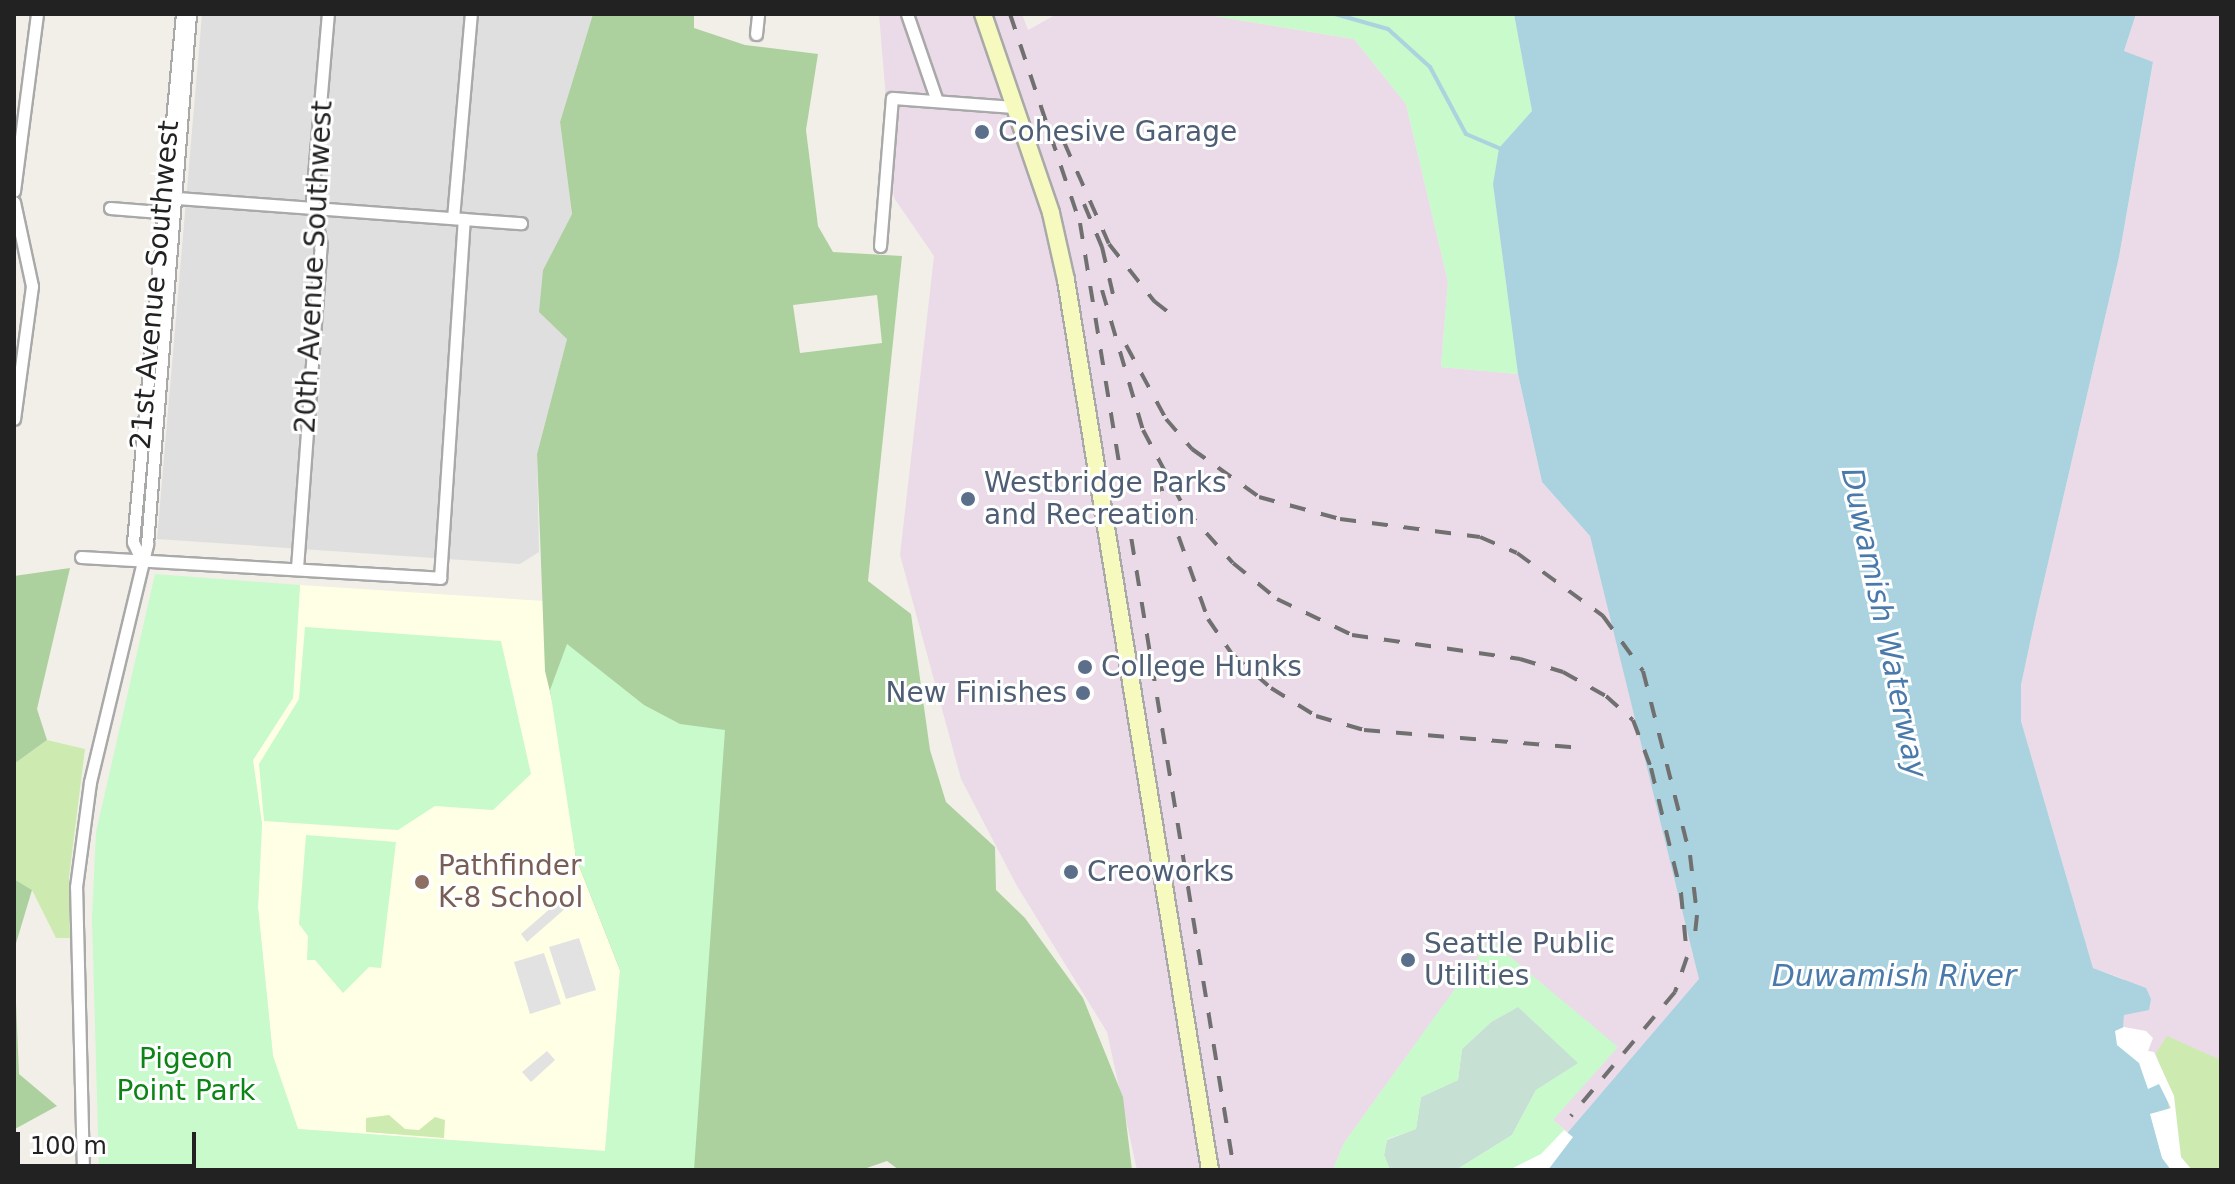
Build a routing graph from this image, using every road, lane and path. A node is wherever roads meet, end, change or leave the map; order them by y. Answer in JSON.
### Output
{"nodes":[{"id":1,"x":37,"y":14,"type":"edge"},
{"id":2,"x":182,"y":14,"type":"edge"},
{"id":3,"x":190,"y":14,"type":"edge"},
{"id":4,"x":328,"y":14,"type":"edge"},
{"id":5,"x":471,"y":14,"type":"edge"},
{"id":6,"x":758,"y":14,"type":"edge"},
{"id":7,"x":907,"y":14,"type":"edge"},
{"id":8,"x":983,"y":14,"type":"edge"},
{"id":9,"x":756,"y":34,"type":"dead end"},
{"id":10,"x":937,"y":101,"type":"junction"},
{"id":11,"x":1015,"y":107,"type":"junction"},
{"id":12,"x":14,"y":191,"type":"edge"},
{"id":13,"x":177,"y":198,"type":"junction"},
{"id":14,"x":14,"y":202,"type":"edge"},
{"id":15,"x":110,"y":208,"type":"dead end"},
{"id":16,"x":316,"y":208,"type":"junction"},
{"id":17,"x":160,"y":212,"type":"junction"},
{"id":18,"x":458,"y":218,"type":"junction"},
{"id":19,"x":521,"y":223,"type":"dead end"},
{"id":20,"x":880,"y":246,"type":"dead end"},
{"id":21,"x":14,"y":419,"type":"edge"},
{"id":22,"x":81,"y":557,"type":"dead end"},
{"id":23,"x":140,"y":557,"type":"junction"},
{"id":24,"x":297,"y":568,"type":"junction"},
{"id":25,"x":83,"y":1170,"type":"edge"},
{"id":26,"x":1210,"y":1170,"type":"edge"}],
"edges":[{"from":1,"to":12,"type":"street"},
{"from":2,"to":17,"type":"street","name":"21st Avenue Southwest"},
{"from":3,"to":13,"type":"street","name":"21st Avenue Southwest"},
{"from":4,"to":16,"type":"street","name":"20th Avenue Southwest"},
{"from":5,"to":18,"type":"street"},
{"from":6,"to":9,"type":"street"},
{"from":7,"to":10,"type":"street"},
{"from":8,"to":11,"type":"main road"},
{"from":10,"to":11,"type":"street"},
{"from":10,"to":20,"type":"street"},
{"from":11,"to":26,"type":"main road"},
{"from":13,"to":16,"type":"street"},
{"from":13,"to":23,"type":"street","name":"21st Avenue Southwest"},
{"from":14,"to":21,"type":"street"},
{"from":15,"to":17,"type":"street"},
{"from":16,"to":18,"type":"street"},
{"from":16,"to":24,"type":"street","name":"20th Avenue Southwest"},
{"from":17,"to":23,"type":"street","name":"21st Avenue Southwest"},
{"from":18,"to":19,"type":"street"},
{"from":18,"to":24,"type":"street"},
{"from":22,"to":23,"type":"street"},
{"from":23,"to":24,"type":"street"},
{"from":23,"to":25,"type":"street","name":"21st Avenue Southwest"}]}
